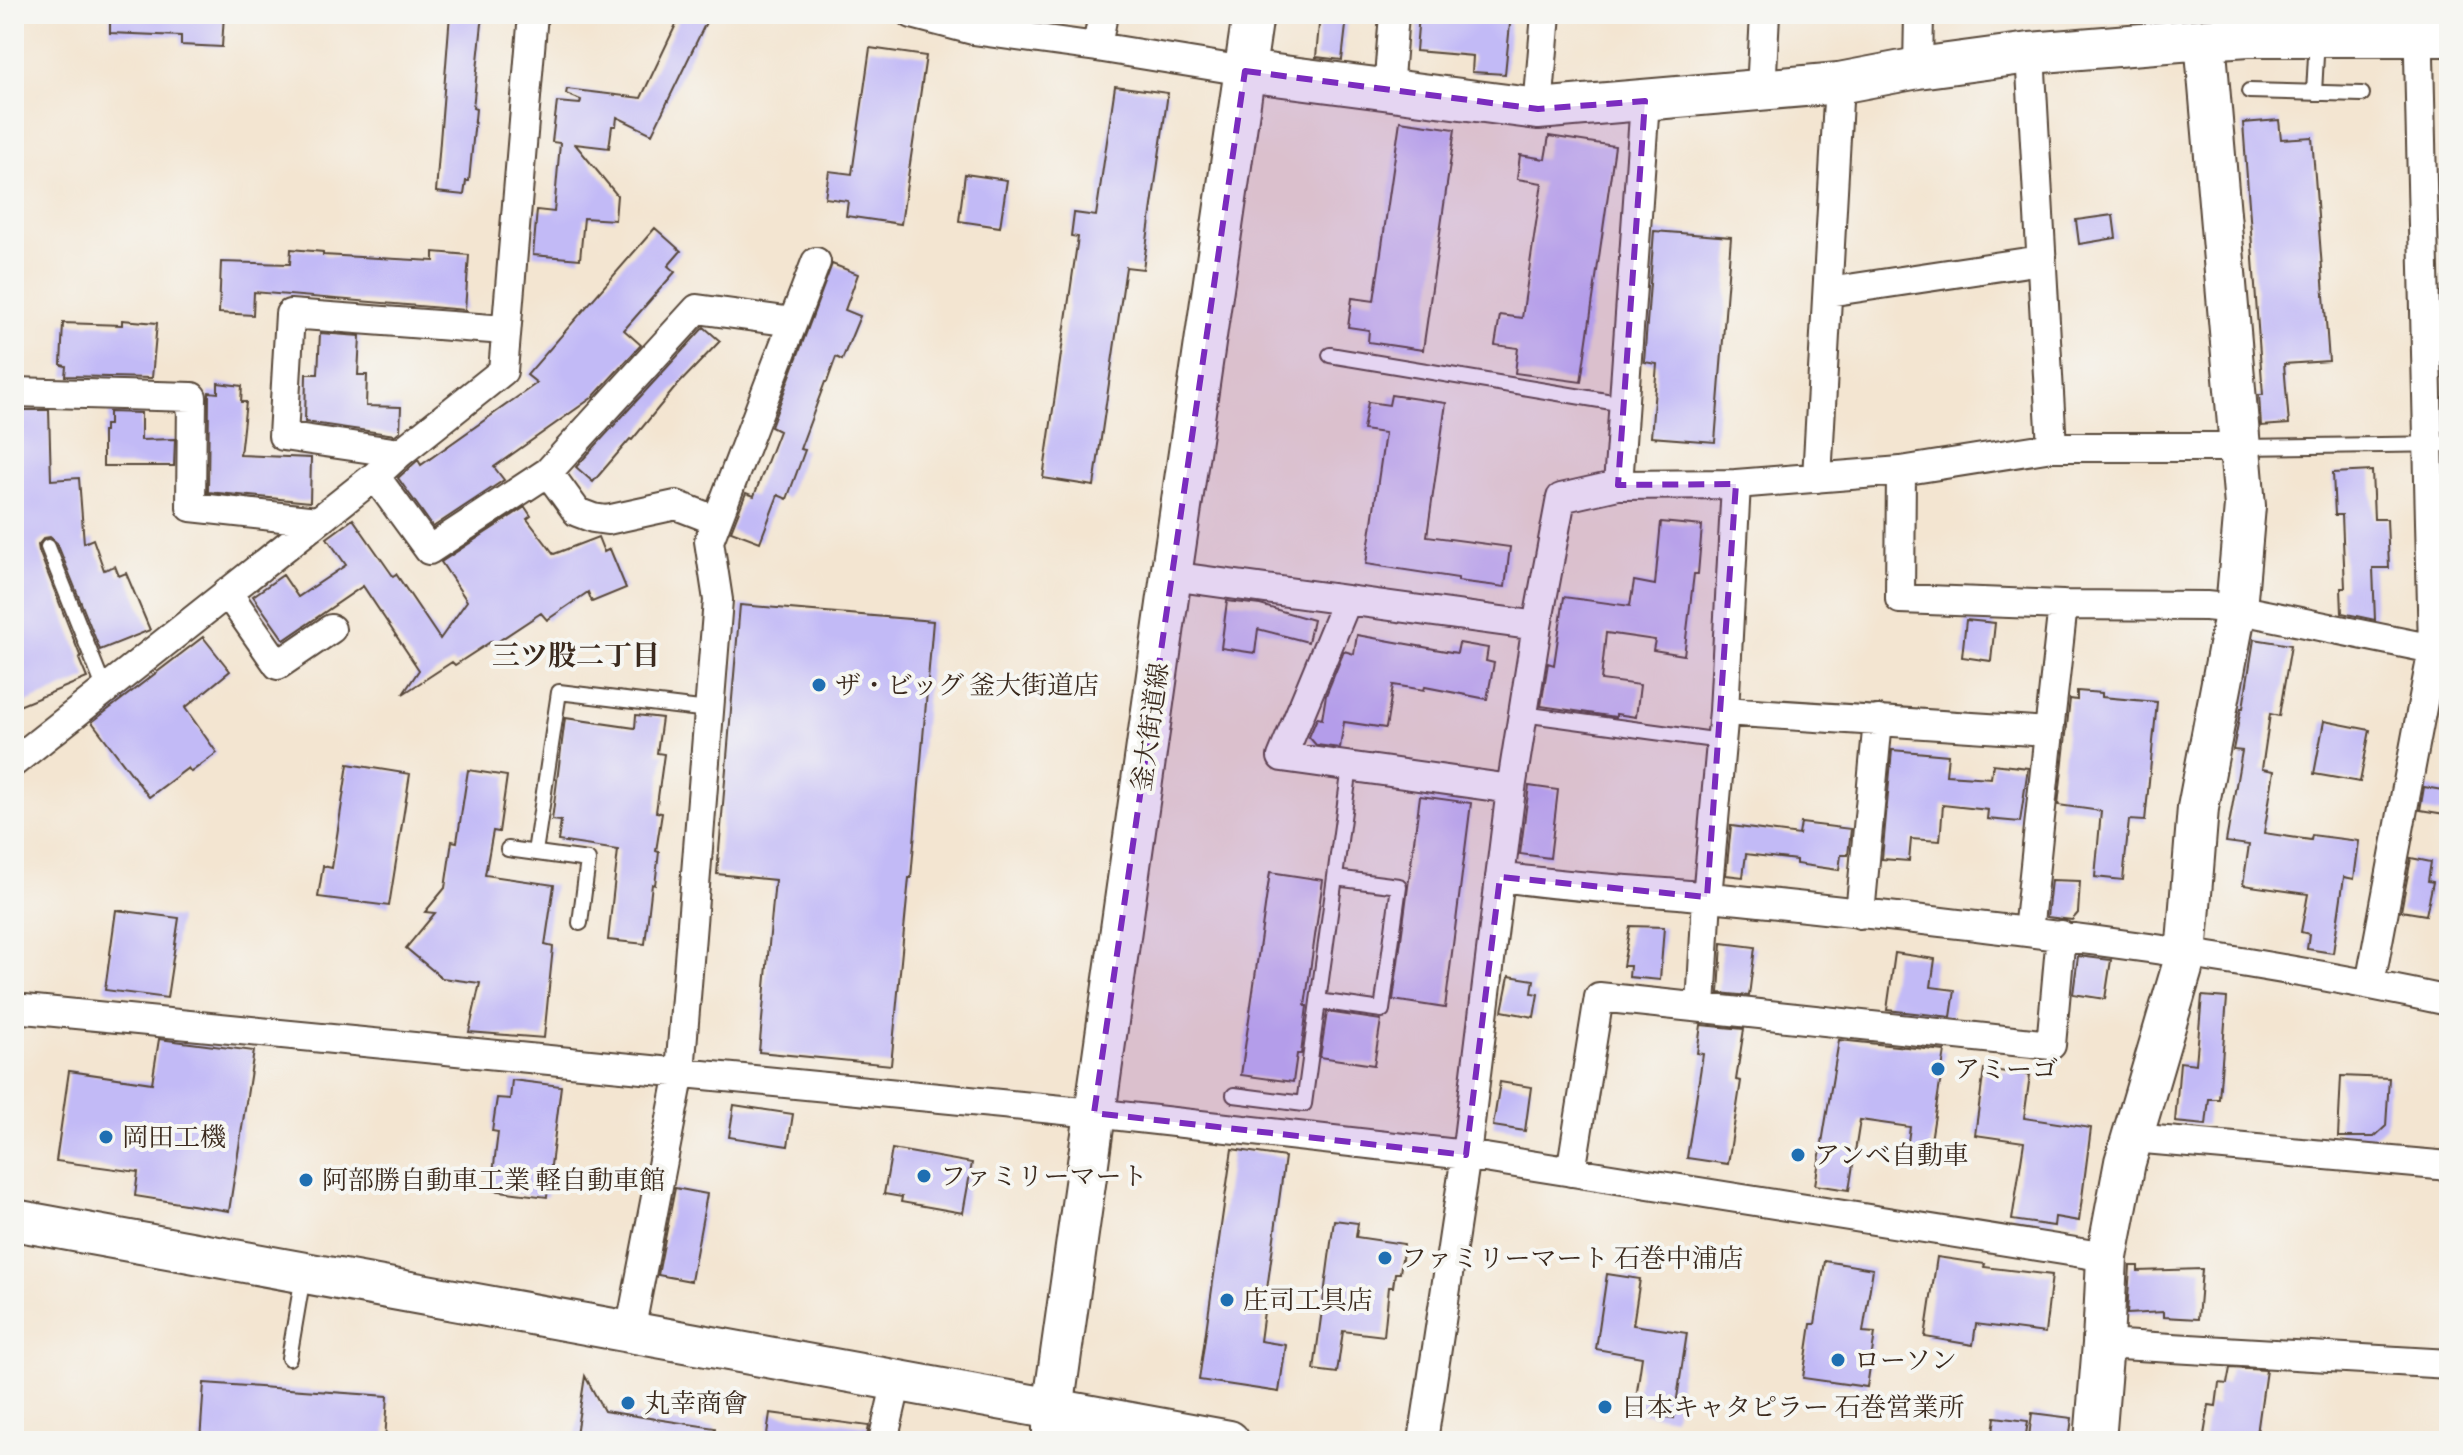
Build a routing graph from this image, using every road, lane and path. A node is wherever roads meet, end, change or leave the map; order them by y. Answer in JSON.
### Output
{"nodes":[{"id":1,"x":533,"y":14,"type":"edge"},
{"id":2,"x":912,"y":14,"type":"edge"},
{"id":3,"x":1103,"y":14,"type":"edge"},
{"id":4,"x":1253,"y":14,"type":"edge"},
{"id":5,"x":1394,"y":14,"type":"edge"},
{"id":6,"x":1546,"y":14,"type":"edge"},
{"id":7,"x":1765,"y":14,"type":"edge"},
{"id":8,"x":1919,"y":14,"type":"edge"},
{"id":9,"x":2248,"y":25,"type":"edge"},
{"id":10,"x":2428,"y":29,"type":"edge"},
{"id":11,"x":2317,"y":37,"type":"junction"},
{"id":12,"x":2205,"y":39,"type":"junction"},
{"id":13,"x":1097,"y":47,"type":"junction"},
{"id":14,"x":2030,"y":53,"type":"junction"},
{"id":15,"x":1918,"y":68,"type":"junction"},
{"id":16,"x":1245,"y":71,"type":"junction"},
{"id":17,"x":1839,"y":83,"type":"junction"},
{"id":18,"x":1388,"y":91,"type":"junction"},
{"id":19,"x":1761,"y":91,"type":"junction"},
{"id":20,"x":2249,"y":91,"type":"dead end"},
{"id":21,"x":2314,"y":93,"type":"junction"},
{"id":22,"x":2362,"y":94,"type":"dead end"},
{"id":23,"x":1645,"y":101,"type":"junction"},
{"id":24,"x":1538,"y":109,"type":"junction"},
{"id":25,"x":2041,"y":260,"type":"junction"},
{"id":26,"x":816,"y":262,"type":"dead end"},
{"id":27,"x":1828,"y":292,"type":"junction"},
{"id":28,"x":793,"y":322,"type":"junction"},
{"id":29,"x":505,"y":330,"type":"junction"},
{"id":30,"x":1330,"y":355,"type":"dead end"},
{"id":31,"x":14,"y":392,"type":"edge"},
{"id":32,"x":1624,"y":404,"type":"junction"},
{"id":33,"x":2439,"y":444,"type":"edge"},
{"id":34,"x":2052,"y":447,"type":"junction"},
{"id":35,"x":2241,"y":447,"type":"junction"},
{"id":36,"x":400,"y":453,"type":"junction"},
{"id":37,"x":1901,"y":471,"type":"junction"},
{"id":38,"x":548,"y":472,"type":"junction"},
{"id":39,"x":375,"y":476,"type":"junction"},
{"id":40,"x":1817,"y":478,"type":"junction"},
{"id":41,"x":1736,"y":484,"type":"junction"},
{"id":42,"x":1618,"y":485,"type":"junction"},
{"id":43,"x":715,"y":520,"type":"junction"},
{"id":44,"x":317,"y":521,"type":"junction"},
{"id":45,"x":48,"y":547,"type":"dead end"},
{"id":46,"x":1171,"y":576,"type":"junction"},
{"id":47,"x":227,"y":592,"type":"junction"},
{"id":48,"x":1347,"y":600,"type":"junction"},
{"id":49,"x":2063,"y":605,"type":"junction"},
{"id":50,"x":2236,"y":609,"type":"junction"},
{"id":51,"x":1537,"y":626,"type":"junction"},
{"id":52,"x":331,"y":629,"type":"dead end"},
{"id":53,"x":2441,"y":651,"type":"edge"},
{"id":54,"x":105,"y":690,"type":"junction"},
{"id":55,"x":708,"y":710,"type":"junction"},
{"id":56,"x":1724,"y":711,"type":"junction"},
{"id":57,"x":1523,"y":714,"type":"junction"},
{"id":58,"x":1878,"y":720,"type":"junction"},
{"id":59,"x":2049,"y":732,"type":"junction"},
{"id":60,"x":1721,"y":741,"type":"junction"},
{"id":61,"x":14,"y":762,"type":"edge"},
{"id":62,"x":1350,"y":767,"type":"junction"},
{"id":63,"x":1511,"y":789,"type":"junction"},
{"id":64,"x":508,"y":849,"type":"dead end"},
{"id":65,"x":535,"y":852,"type":"junction"},
{"id":66,"x":1500,"y":877,"type":"junction"},
{"id":67,"x":1335,"y":878,"type":"junction"},
{"id":68,"x":1707,"y":897,"type":"junction"},
{"id":69,"x":1860,"y":914,"type":"junction"},
{"id":70,"x":580,"y":923,"type":"dead end"},
{"id":71,"x":2028,"y":932,"type":"junction"},
{"id":72,"x":2061,"y":935,"type":"junction"},
{"id":73,"x":2186,"y":955,"type":"junction"},
{"id":74,"x":2370,"y":984,"type":"junction"},
{"id":75,"x":1318,"y":1001,"type":"junction"},
{"id":76,"x":2449,"y":1001,"type":"edge"},
{"id":77,"x":1701,"y":1007,"type":"junction"},
{"id":78,"x":14,"y":1008,"type":"edge"},
{"id":79,"x":680,"y":1072,"type":"junction"},
{"id":80,"x":1234,"y":1095,"type":"dead end"},
{"id":81,"x":1094,"y":1113,"type":"junction"},
{"id":82,"x":2133,"y":1138,"type":"junction"},
{"id":83,"x":1466,"y":1155,"type":"junction"},
{"id":84,"x":2449,"y":1166,"type":"edge"},
{"id":85,"x":1571,"y":1172,"type":"junction"},
{"id":86,"x":14,"y":1220,"type":"edge"},
{"id":87,"x":2107,"y":1257,"type":"junction"},
{"id":88,"x":304,"y":1273,"type":"junction"},
{"id":89,"x":630,"y":1332,"type":"junction"},
{"id":90,"x":2103,"y":1344,"type":"junction"},
{"id":91,"x":289,"y":1358,"type":"dead end"},
{"id":92,"x":2449,"y":1364,"type":"edge"},
{"id":93,"x":897,"y":1381,"type":"junction"},
{"id":94,"x":1053,"y":1425,"type":"edge"},
{"id":95,"x":883,"y":1441,"type":"edge"},
{"id":96,"x":1229,"y":1441,"type":"edge"},
{"id":97,"x":1423,"y":1441,"type":"edge"},
{"id":98,"x":2095,"y":1441,"type":"edge"}],
"edges":[{"from":1,"to":29,"type":"street"},
{"from":2,"to":13,"type":"street"},
{"from":3,"to":13,"type":"street"},
{"from":4,"to":16,"type":"street","name":"釜大街道線"},
{"from":5,"to":18,"type":"street"},
{"from":6,"to":24,"type":"street"},
{"from":7,"to":19,"type":"street"},
{"from":8,"to":15,"type":"street"},
{"from":9,"to":11,"type":"street"},
{"from":9,"to":12,"type":"street"},
{"from":10,"to":11,"type":"street"},
{"from":10,"to":33,"type":"street"},
{"from":11,"to":21,"type":"lane"},
{"from":12,"to":14,"type":"street"},
{"from":12,"to":35,"type":"street"},
{"from":13,"to":16,"type":"street"},
{"from":14,"to":15,"type":"street"},
{"from":14,"to":25,"type":"street"},
{"from":15,"to":17,"type":"street"},
{"from":16,"to":18,"type":"street"},
{"from":16,"to":46,"type":"street","name":"釜大街道線"},
{"from":17,"to":19,"type":"street"},
{"from":17,"to":27,"type":"street"},
{"from":18,"to":24,"type":"street"},
{"from":19,"to":23,"type":"street"},
{"from":20,"to":21,"type":"lane"},
{"from":21,"to":22,"type":"lane"},
{"from":23,"to":24,"type":"street"},
{"from":23,"to":32,"type":"street"},
{"from":25,"to":27,"type":"street"},
{"from":25,"to":34,"type":"street"},
{"from":26,"to":28,"type":"street"},
{"from":27,"to":40,"type":"street"},
{"from":28,"to":38,"type":"street"},
{"from":28,"to":43,"type":"street"},
{"from":29,"to":36,"type":"street"},
{"from":29,"to":36,"type":"street"},
{"from":30,"to":32,"type":"lane"},
{"from":31,"to":44,"type":"street"},
{"from":32,"to":42,"type":"street"},
{"from":33,"to":35,"type":"lane"},
{"from":33,"to":53,"type":"street"},
{"from":34,"to":35,"type":"street"},
{"from":34,"to":37,"type":"street"},
{"from":35,"to":50,"type":"street"},
{"from":36,"to":39,"type":"street"},
{"from":37,"to":40,"type":"street"},
{"from":37,"to":49,"type":"street"},
{"from":38,"to":39,"type":"street"},
{"from":38,"to":43,"type":"street"},
{"from":39,"to":44,"type":"street"},
{"from":40,"to":41,"type":"street"},
{"from":41,"to":42,"type":"street"},
{"from":41,"to":56,"type":"street"},
{"from":42,"to":51,"type":"street"},
{"from":43,"to":55,"type":"street"},
{"from":44,"to":47,"type":"street"},
{"from":45,"to":54,"type":"lane"},
{"from":46,"to":48,"type":"street"},
{"from":46,"to":81,"type":"street","name":"釜大街道線"},
{"from":47,"to":52,"type":"street"},
{"from":47,"to":54,"type":"street"},
{"from":48,"to":51,"type":"street"},
{"from":48,"to":62,"type":"street"},
{"from":49,"to":50,"type":"street"},
{"from":49,"to":59,"type":"street"},
{"from":50,"to":53,"type":"street"},
{"from":50,"to":73,"type":"street"},
{"from":51,"to":57,"type":"street"},
{"from":53,"to":74,"type":"street"},
{"from":54,"to":61,"type":"street"},
{"from":55,"to":65,"type":"lane"},
{"from":55,"to":79,"type":"street"},
{"from":56,"to":58,"type":"street"},
{"from":56,"to":60,"type":"street"},
{"from":57,"to":60,"type":"lane"},
{"from":57,"to":63,"type":"street"},
{"from":58,"to":59,"type":"street"},
{"from":58,"to":69,"type":"street"},
{"from":59,"to":71,"type":"street"},
{"from":60,"to":68,"type":"street"},
{"from":62,"to":63,"type":"street"},
{"from":62,"to":67,"type":"lane"},
{"from":63,"to":66,"type":"street"},
{"from":64,"to":65,"type":"lane"},
{"from":65,"to":70,"type":"lane"},
{"from":66,"to":68,"type":"street"},
{"from":66,"to":83,"type":"street"},
{"from":67,"to":75,"type":"lane"},
{"from":67,"to":75,"type":"lane"},
{"from":68,"to":69,"type":"street"},
{"from":68,"to":77,"type":"street"},
{"from":69,"to":71,"type":"street"},
{"from":71,"to":72,"type":"street"},
{"from":72,"to":73,"type":"street"},
{"from":72,"to":77,"type":"street"},
{"from":73,"to":74,"type":"street"},
{"from":73,"to":82,"type":"street"},
{"from":74,"to":76,"type":"street"},
{"from":75,"to":80,"type":"lane"},
{"from":77,"to":85,"type":"street"},
{"from":78,"to":79,"type":"street"},
{"from":79,"to":81,"type":"street"},
{"from":79,"to":89,"type":"street"},
{"from":81,"to":83,"type":"street"},
{"from":81,"to":94,"type":"street","name":"釜大街道線"},
{"from":82,"to":84,"type":"street"},
{"from":82,"to":87,"type":"street"},
{"from":83,"to":85,"type":"street"},
{"from":83,"to":97,"type":"street"},
{"from":85,"to":87,"type":"street"},
{"from":86,"to":88,"type":"street"},
{"from":87,"to":90,"type":"street"},
{"from":88,"to":89,"type":"street"},
{"from":88,"to":91,"type":"lane"},
{"from":89,"to":93,"type":"street"},
{"from":90,"to":92,"type":"street"},
{"from":90,"to":98,"type":"street"},
{"from":93,"to":94,"type":"street"},
{"from":93,"to":95,"type":"street"},
{"from":94,"to":96,"type":"street"}]}
